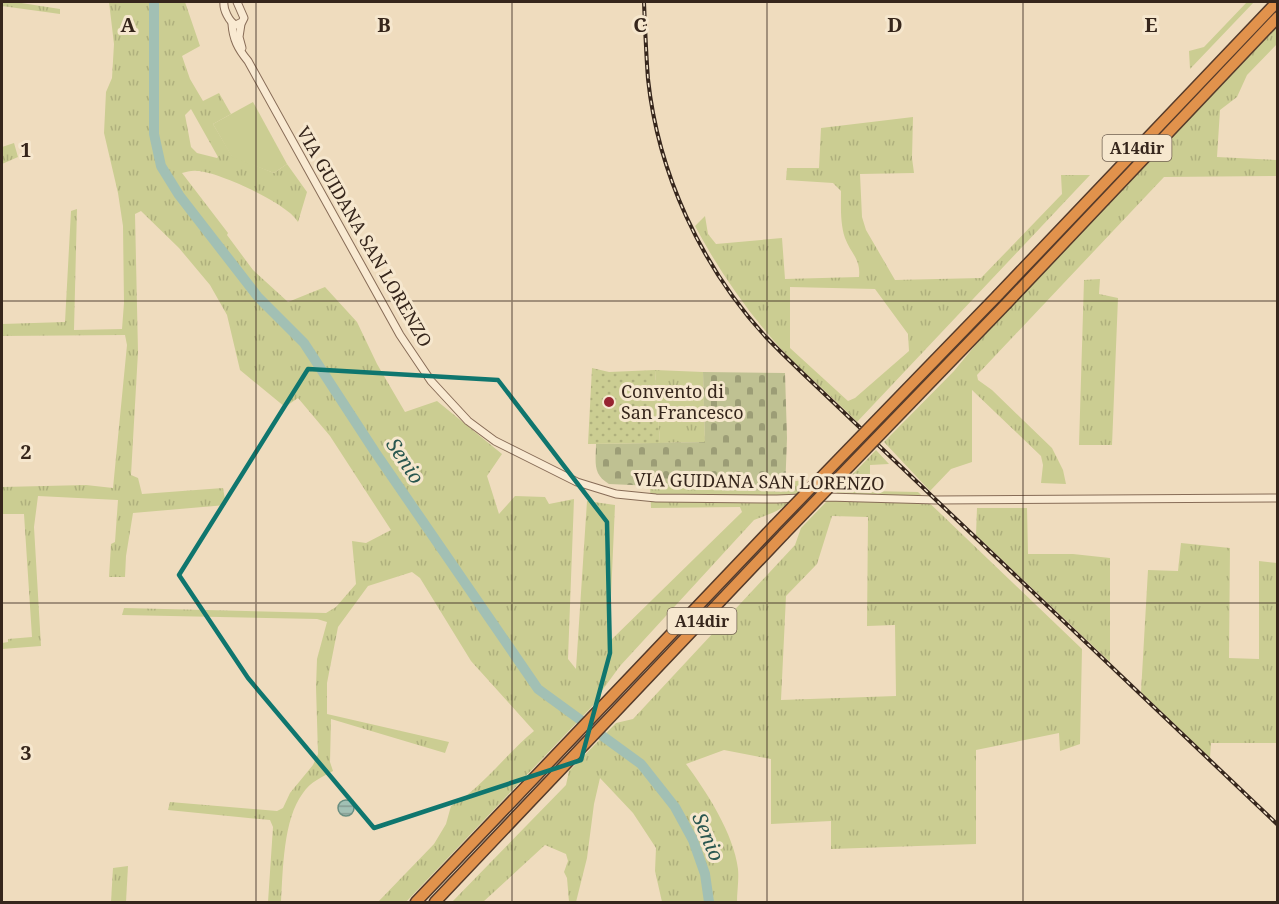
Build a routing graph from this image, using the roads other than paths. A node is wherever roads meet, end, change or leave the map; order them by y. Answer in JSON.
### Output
{"nodes":[{"id":1,"x":223,"y":2,"type":"edge"},
{"id":2,"x":237,"y":2,"type":"edge"},
{"id":3,"x":1277,"y":2,"type":"edge"},
{"id":4,"x":1278,"y":17,"type":"edge"},
{"id":5,"x":232,"y":24,"type":"junction"},
{"id":6,"x":241,"y":24,"type":"junction"},
{"id":7,"x":248,"y":61,"type":"junction"},
{"id":8,"x":1278,"y":498,"type":"edge"},
{"id":9,"x":416,"y":903,"type":"edge"},
{"id":10,"x":435,"y":903,"type":"edge"}],
"edges":[{"from":1,"to":5,"type":"street","name":"VIA GUIDANA SAN LORENZO"},
{"from":2,"to":6,"type":"street"},
{"from":3,"to":9,"type":"highway","number":"A14dir","bridge":true},
{"from":4,"to":10,"type":"highway","number":"A14dir","bridge":true},
{"from":5,"to":6,"type":"street"},
{"from":5,"to":7,"type":"street","name":"VIA GUIDANA SAN LORENZO"},
{"from":6,"to":7,"type":"street"},
{"from":7,"to":8,"type":"street","name":"VIA GUIDANA SAN LORENZO"}]}
